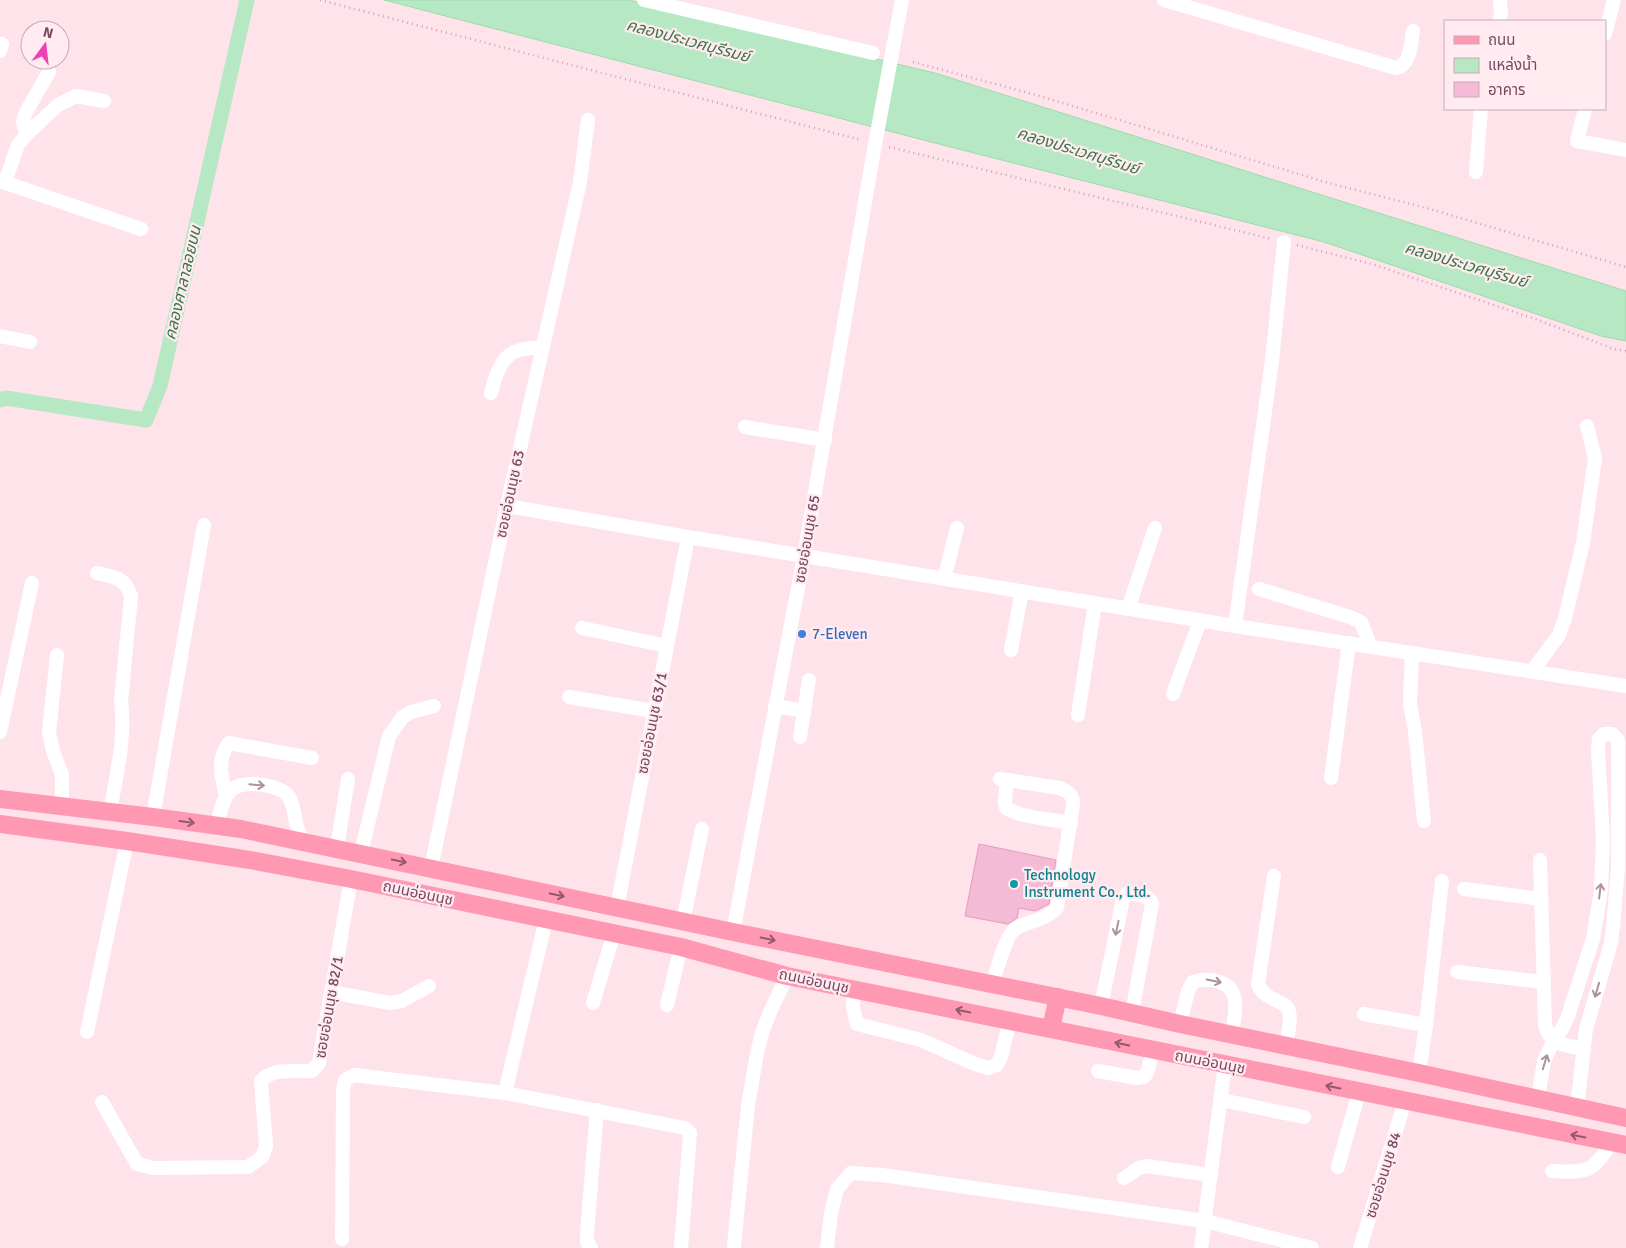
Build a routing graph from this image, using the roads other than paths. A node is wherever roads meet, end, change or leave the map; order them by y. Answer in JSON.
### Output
{"nodes":[{"id":1,"x":644,"y":0,"type":"edge"},
{"id":2,"x":902,"y":0,"type":"edge"},
{"id":3,"x":1164,"y":0,"type":"edge"},
{"id":4,"x":1500,"y":0,"type":"edge"},
{"id":5,"x":1614,"y":0,"type":"edge"},
{"id":6,"x":1499,"y":20,"type":"edge"},
{"id":7,"x":1606,"y":30,"type":"edge"},
{"id":8,"x":1413,"y":31,"type":"dead end"},
{"id":9,"x":872,"y":53,"type":"dead end"},
{"id":10,"x":49,"y":72,"type":"dead end"},
{"id":11,"x":104,"y":101,"type":"dead end"},
{"id":12,"x":1481,"y":110,"type":"edge"},
{"id":13,"x":1585,"y":110,"type":"edge"},
{"id":14,"x":588,"y":120,"type":"dead end"},
{"id":15,"x":26,"y":135,"type":"junction"},
{"id":16,"x":1626,"y":150,"type":"edge"},
{"id":17,"x":1476,"y":172,"type":"dead end"},
{"id":18,"x":2,"y":181,"type":"edge"},
{"id":19,"x":141,"y":229,"type":"dead end"},
{"id":20,"x":1284,"y":242,"type":"road end"},
{"id":21,"x":0,"y":336,"type":"edge"},
{"id":22,"x":30,"y":342,"type":"dead end"},
{"id":23,"x":542,"y":347,"type":"junction"},
{"id":24,"x":491,"y":393,"type":"dead end"},
{"id":25,"x":1587,"y":426,"type":"dead end"},
{"id":26,"x":745,"y":427,"type":"dead end"},
{"id":27,"x":825,"y":440,"type":"junction"},
{"id":28,"x":507,"y":506,"type":"junction"},
{"id":29,"x":204,"y":525,"type":"dead end"},
{"id":30,"x":957,"y":528,"type":"dead end"},
{"id":31,"x":1155,"y":528,"type":"dead end"},
{"id":32,"x":688,"y":537,"type":"junction"},
{"id":33,"x":804,"y":556,"type":"junction"},
{"id":34,"x":97,"y":573,"type":"dead end"},
{"id":35,"x":944,"y":579,"type":"junction"},
{"id":36,"x":32,"y":583,"type":"dead end"},
{"id":37,"x":1259,"y":589,"type":"dead end"},
{"id":38,"x":1022,"y":591,"type":"junction"},
{"id":39,"x":1095,"y":603,"type":"junction"},
{"id":40,"x":1128,"y":609,"type":"junction"},
{"id":41,"x":1200,"y":621,"type":"junction"},
{"id":42,"x":1235,"y":626,"type":"junction"},
{"id":43,"x":582,"y":628,"type":"dead end"},
{"id":44,"x":1349,"y":643,"type":"junction"},
{"id":45,"x":666,"y":646,"type":"junction"},
{"id":46,"x":1371,"y":647,"type":"junction"},
{"id":47,"x":1011,"y":650,"type":"dead end"},
{"id":48,"x":1412,"y":653,"type":"junction"},
{"id":49,"x":57,"y":655,"type":"dead end"},
{"id":50,"x":1532,"y":672,"type":"junction"},
{"id":51,"x":809,"y":680,"type":"dead end"},
{"id":52,"x":1626,"y":686,"type":"edge"},
{"id":53,"x":1173,"y":694,"type":"dead end"},
{"id":54,"x":569,"y":697,"type":"dead end"},
{"id":55,"x":434,"y":706,"type":"dead end"},
{"id":56,"x":775,"y":706,"type":"junction"},
{"id":57,"x":654,"y":711,"type":"junction"},
{"id":58,"x":804,"y":711,"type":"junction"},
{"id":59,"x":1078,"y":715,"type":"dead end"},
{"id":60,"x":0,"y":732,"type":"edge"},
{"id":61,"x":800,"y":737,"type":"dead end"},
{"id":62,"x":312,"y":758,"type":"dead end"},
{"id":63,"x":1331,"y":778,"type":"dead end"},
{"id":64,"x":348,"y":779,"type":"dead end"},
{"id":65,"x":1601,"y":790,"type":"junction"},
{"id":66,"x":1622,"y":792,"type":"edge"},
{"id":67,"x":226,"y":796,"type":"junction"},
{"id":68,"x":0,"y":799,"type":"edge"},
{"id":69,"x":62,"y":807,"type":"junction"},
{"id":70,"x":110,"y":812,"type":"junction"},
{"id":71,"x":1602,"y":815,"type":"junction"},
{"id":72,"x":154,"y":817,"type":"junction"},
{"id":73,"x":1622,"y":817,"type":"edge"},
{"id":74,"x":1424,"y":821,"type":"dead end"},
{"id":75,"x":1071,"y":823,"type":"junction"},
{"id":76,"x":0,"y":824,"type":"edge"},
{"id":77,"x":216,"y":826,"type":"junction"},
{"id":78,"x":702,"y":829,"type":"dead end"},
{"id":79,"x":127,"y":841,"type":"junction"},
{"id":80,"x":304,"y":842,"type":"junction"},
{"id":81,"x":337,"y":848,"type":"junction"},
{"id":82,"x":361,"y":853,"type":"junction"},
{"id":83,"x":1540,"y":860,"type":"dead end"},
{"id":84,"x":431,"y":868,"type":"junction"},
{"id":85,"x":1274,"y":876,"type":"dead end"},
{"id":86,"x":351,"y":879,"type":"junction"},
{"id":87,"x":1442,"y":881,"type":"dead end"},
{"id":88,"x":1464,"y":888,"type":"dead end"},
{"id":89,"x":1541,"y":899,"type":"junction"},
{"id":90,"x":617,"y":908,"type":"junction"},
{"id":91,"x":546,"y":919,"type":"junction"},
{"id":92,"x":683,"y":922,"type":"junction"},
{"id":93,"x":733,"y":932,"type":"junction"},
{"id":94,"x":614,"y":933,"type":"junction"},
{"id":95,"x":1593,"y":939,"type":"junction"},
{"id":96,"x":1611,"y":943,"type":"junction"},
{"id":97,"x":680,"y":947,"type":"junction"},
{"id":98,"x":728,"y":960,"type":"junction"},
{"id":99,"x":1457,"y":972,"type":"dead end"},
{"id":100,"x":787,"y":976,"type":"junction"},
{"id":101,"x":1544,"y":982,"type":"junction"},
{"id":102,"x":992,"y":984,"type":"junction"},
{"id":103,"x":429,"y":986,"type":"dead end"},
{"id":104,"x":853,"y":989,"type":"junction"},
{"id":105,"x":331,"y":992,"type":"junction"},
{"id":106,"x":1058,"y":997,"type":"junction"},
{"id":107,"x":593,"y":1002,"type":"dead end"},
{"id":108,"x":667,"y":1005,"type":"dead end"},
{"id":109,"x":1101,"y":1006,"type":"junction"},
{"id":110,"x":1132,"y":1013,"type":"junction"},
{"id":111,"x":1364,"y":1014,"type":"dead end"},
{"id":112,"x":1010,"y":1020,"type":"junction"},
{"id":113,"x":1180,"y":1024,"type":"junction"},
{"id":114,"x":1426,"y":1025,"type":"junction"},
{"id":115,"x":1051,"y":1028,"type":"junction"},
{"id":116,"x":86,"y":1032,"type":"dead end"},
{"id":117,"x":1232,"y":1035,"type":"junction"},
{"id":118,"x":1553,"y":1042,"type":"junction"},
{"id":119,"x":1286,"y":1046,"type":"junction"},
{"id":120,"x":1584,"y":1049,"type":"junction"},
{"id":121,"x":1153,"y":1051,"type":"junction"},
{"id":122,"x":1225,"y":1065,"type":"junction"},
{"id":123,"x":1098,"y":1071,"type":"dead end"},
{"id":124,"x":1419,"y":1073,"type":"junction"},
{"id":125,"x":1359,"y":1092,"type":"junction"},
{"id":126,"x":505,"y":1093,"type":"junction"},
{"id":127,"x":1538,"y":1098,"type":"junction"},
{"id":128,"x":1220,"y":1100,"type":"junction"},
{"id":129,"x":1405,"y":1101,"type":"junction"},
{"id":130,"x":102,"y":1102,"type":"dead end"},
{"id":131,"x":1577,"y":1108,"type":"junction"},
{"id":132,"x":598,"y":1110,"type":"junction"},
{"id":133,"x":1304,"y":1117,"type":"dead end"},
{"id":134,"x":1626,"y":1118,"type":"edge"},
{"id":135,"x":1619,"y":1144,"type":"edge"},
{"id":136,"x":1338,"y":1167,"type":"dead end"},
{"id":137,"x":1552,"y":1171,"type":"dead end"},
{"id":138,"x":1211,"y":1175,"type":"junction"},
{"id":139,"x":1124,"y":1178,"type":"dead end"},
{"id":140,"x":1205,"y":1221,"type":"junction"},
{"id":141,"x":342,"y":1239,"type":"dead end"},
{"id":142,"x":734,"y":1245,"type":"dead end"},
{"id":143,"x":591,"y":1248,"type":"edge"},
{"id":144,"x":681,"y":1248,"type":"edge"},
{"id":145,"x":827,"y":1248,"type":"edge"},
{"id":146,"x":1201,"y":1248,"type":"edge"},
{"id":147,"x":1312,"y":1248,"type":"edge"},
{"id":148,"x":1360,"y":1248,"type":"edge"}],
"edges":[{"from":1,"to":9,"type":"street"},
{"from":2,"to":27,"type":"street","name":"ซอยอ่อนนุช 65"},
{"from":3,"to":8,"type":"street"},
{"from":4,"to":6,"type":"street"},
{"from":5,"to":7,"type":"street"},
{"from":10,"to":15,"type":"street"},
{"from":11,"to":15,"type":"street"},
{"from":12,"to":17,"type":"street"},
{"from":13,"to":16,"type":"street"},
{"from":14,"to":23,"type":"street","name":"ซอยอ่อนนุช 63"},
{"from":15,"to":18,"type":"street"},
{"from":18,"to":19,"type":"street"},
{"from":20,"to":42,"type":"street"},
{"from":21,"to":22,"type":"street"},
{"from":23,"to":24,"type":"street"},
{"from":23,"to":28,"type":"street","name":"ซอยอ่อนนุช 63"},
{"from":25,"to":50,"type":"street"},
{"from":26,"to":27,"type":"street"},
{"from":27,"to":33,"type":"street","name":"ซอยอ่อนนุช 65"},
{"from":28,"to":32,"type":"street"},
{"from":28,"to":84,"type":"street","name":"ซอยอ่อนนุช 63"},
{"from":29,"to":72,"type":"street"},
{"from":30,"to":35,"type":"street"},
{"from":31,"to":40,"type":"street"},
{"from":32,"to":33,"type":"street"},
{"from":32,"to":45,"type":"street","name":"ซอยอ่อนนุช 63/1"},
{"from":33,"to":35,"type":"street"},
{"from":33,"to":56,"type":"street","name":"ซอยอ่อนนุช 65"},
{"from":34,"to":70,"type":"street"},
{"from":35,"to":38,"type":"street"},
{"from":36,"to":60,"type":"street"},
{"from":37,"to":46,"type":"street"},
{"from":38,"to":39,"type":"street"},
{"from":38,"to":47,"type":"street"},
{"from":39,"to":40,"type":"street"},
{"from":39,"to":59,"type":"street"},
{"from":40,"to":41,"type":"street"},
{"from":41,"to":42,"type":"street"},
{"from":41,"to":53,"type":"street"},
{"from":42,"to":44,"type":"street"},
{"from":43,"to":45,"type":"street"},
{"from":44,"to":46,"type":"street"},
{"from":44,"to":63,"type":"street"},
{"from":45,"to":57,"type":"street","name":"ซอยอ่อนนุช 63/1"},
{"from":46,"to":48,"type":"street"},
{"from":48,"to":50,"type":"street"},
{"from":48,"to":74,"type":"street"},
{"from":49,"to":69,"type":"street"},
{"from":50,"to":52,"type":"street"},
{"from":51,"to":58,"type":"street"},
{"from":54,"to":57,"type":"street"},
{"from":55,"to":82,"type":"street"},
{"from":56,"to":58,"type":"street"},
{"from":56,"to":93,"type":"street","name":"ซอยอ่อนนุช 65"},
{"from":57,"to":90,"type":"street","name":"ซอยอ่อนนุช 63/1"},
{"from":58,"to":61,"type":"street"},
{"from":62,"to":67,"type":"street"},
{"from":64,"to":81,"type":"street"},
{"from":65,"to":66,"type":"street"},
{"from":65,"to":66,"type":"street"},
{"from":65,"to":71,"type":"street"},
{"from":66,"to":73,"type":"street"},
{"from":67,"to":77,"type":"street"},
{"from":67,"to":80,"type":"street","one_way":true},
{"from":68,"to":69,"type":"main road","name":"ถนนอ่อนนุช"},
{"from":69,"to":70,"type":"main road","name":"ถนนอ่อนนุช"},
{"from":70,"to":72,"type":"main road","name":"ถนนอ่อนนุช"},
{"from":71,"to":73,"type":"street"},
{"from":95,"to":71,"type":"street","one_way":true},
{"from":72,"to":77,"type":"main road","name":"ถนนอ่อนนุช","one_way":true},
{"from":73,"to":96,"type":"street"},
{"from":75,"to":75,"type":"street"},
{"from":75,"to":102,"type":"street"},
{"from":76,"to":79,"type":"main road","name":"ถนนอ่อนนุช"},
{"from":77,"to":80,"type":"main road","name":"ถนนอ่อนนุช"},
{"from":78,"to":92,"type":"street"},
{"from":79,"to":86,"type":"main road","name":"ถนนอ่อนนุช"},
{"from":79,"to":116,"type":"street"},
{"from":80,"to":81,"type":"main road","name":"ถนนอ่อนนุช"},
{"from":81,"to":82,"type":"main road","name":"ถนนอ่อนนุช"},
{"from":82,"to":84,"type":"main road","name":"ถนนอ่อนนุช","one_way":true},
{"from":83,"to":89,"type":"street"},
{"from":84,"to":90,"type":"main road","name":"ถนนอ่อนนุช","one_way":true},
{"from":85,"to":119,"type":"street"},
{"from":86,"to":91,"type":"main road","name":"ถนนอ่อนนุช"},
{"from":86,"to":105,"type":"street","name":"ซอยอ่อนนุช 82/1"},
{"from":87,"to":114,"type":"street"},
{"from":88,"to":89,"type":"street"},
{"from":89,"to":101,"type":"street"},
{"from":90,"to":92,"type":"main road","name":"ถนนอ่อนนุช"},
{"from":91,"to":94,"type":"main road","name":"ถนนอ่อนนุช"},
{"from":91,"to":126,"type":"street"},
{"from":92,"to":93,"type":"main road","name":"ถนนอ่อนนุช"},
{"from":93,"to":98,"type":"main road"},
{"from":93,"to":102,"type":"main road","name":"ถนนอ่อนนุช","one_way":true},
{"from":94,"to":97,"type":"main road","name":"ถนนอ่อนนุช"},
{"from":94,"to":107,"type":"street"},
{"from":95,"to":96,"type":"street"},
{"from":95,"to":118,"type":"street"},
{"from":96,"to":120,"type":"street","one_way":true},
{"from":97,"to":98,"type":"main road","name":"ถนนอ่อนนุช"},
{"from":97,"to":108,"type":"street"},
{"from":98,"to":100,"type":"main road","name":"ถนนอ่อนนุช"},
{"from":99,"to":101,"type":"street"},
{"from":100,"to":104,"type":"main road","name":"ถนนอ่อนนุช"},
{"from":100,"to":142,"type":"street"},
{"from":101,"to":118,"type":"street"},
{"from":102,"to":106,"type":"main road","name":"ถนนอ่อนนุช"},
{"from":103,"to":105,"type":"street"},
{"from":112,"to":104,"type":"main road","name":"ถนนอ่อนนุช","one_way":true},
{"from":104,"to":112,"type":"street"},
{"from":105,"to":130,"type":"street","name":"ซอยอ่อนนุช 82/1"},
{"from":106,"to":109,"type":"main road","name":"ถนนอ่อนนุช"},
{"from":106,"to":115,"type":"main road"},
{"from":109,"to":110,"type":"main road","name":"ถนนอ่อนนุช"},
{"from":110,"to":109,"type":"street","one_way":true},
{"from":110,"to":113,"type":"main road","name":"ถนนอ่อนนุช"},
{"from":111,"to":114,"type":"street"},
{"from":112,"to":115,"type":"main road","name":"ถนนอ่อนนุช"},
{"from":113,"to":117,"type":"main road","name":"ถนนอ่อนนุช"},
{"from":113,"to":117,"type":"street","one_way":true},
{"from":114,"to":124,"type":"street"},
{"from":121,"to":115,"type":"main road","name":"ถนนอ่อนนุช","one_way":true},
{"from":117,"to":119,"type":"main road","name":"ถนนอ่อนนุช"},
{"from":118,"to":120,"type":"street"},
{"from":127,"to":118,"type":"street","one_way":true},
{"from":119,"to":124,"type":"main road","name":"ถนนอ่อนนุช"},
{"from":120,"to":131,"type":"street"},
{"from":121,"to":122,"type":"main road","name":"ถนนอ่อนนุช"},
{"from":121,"to":123,"type":"street"},
{"from":125,"to":122,"type":"main road","name":"ถนนอ่อนนุช","one_way":true},
{"from":122,"to":128,"type":"street"},
{"from":124,"to":127,"type":"main road","name":"ถนนอ่อนนุช"},
{"from":125,"to":129,"type":"main road","name":"ถนนอ่อนนุช"},
{"from":125,"to":136,"type":"street"},
{"from":126,"to":132,"type":"street"},
{"from":126,"to":141,"type":"street"},
{"from":127,"to":131,"type":"main road","name":"ถนนอ่อนนุช"},
{"from":128,"to":133,"type":"street"},
{"from":128,"to":138,"type":"street"},
{"from":135,"to":129,"type":"main road","name":"ถนนอ่อนนุช","one_way":true},
{"from":129,"to":148,"type":"street","name":"ซอยอ่อนนุช 84"},
{"from":131,"to":134,"type":"main road","name":"ถนนอ่อนนุช"},
{"from":132,"to":143,"type":"street"},
{"from":132,"to":144,"type":"street"},
{"from":135,"to":137,"type":"street"},
{"from":138,"to":139,"type":"street"},
{"from":138,"to":140,"type":"street"},
{"from":140,"to":145,"type":"street"},
{"from":140,"to":146,"type":"street"},
{"from":140,"to":147,"type":"street"}]}
